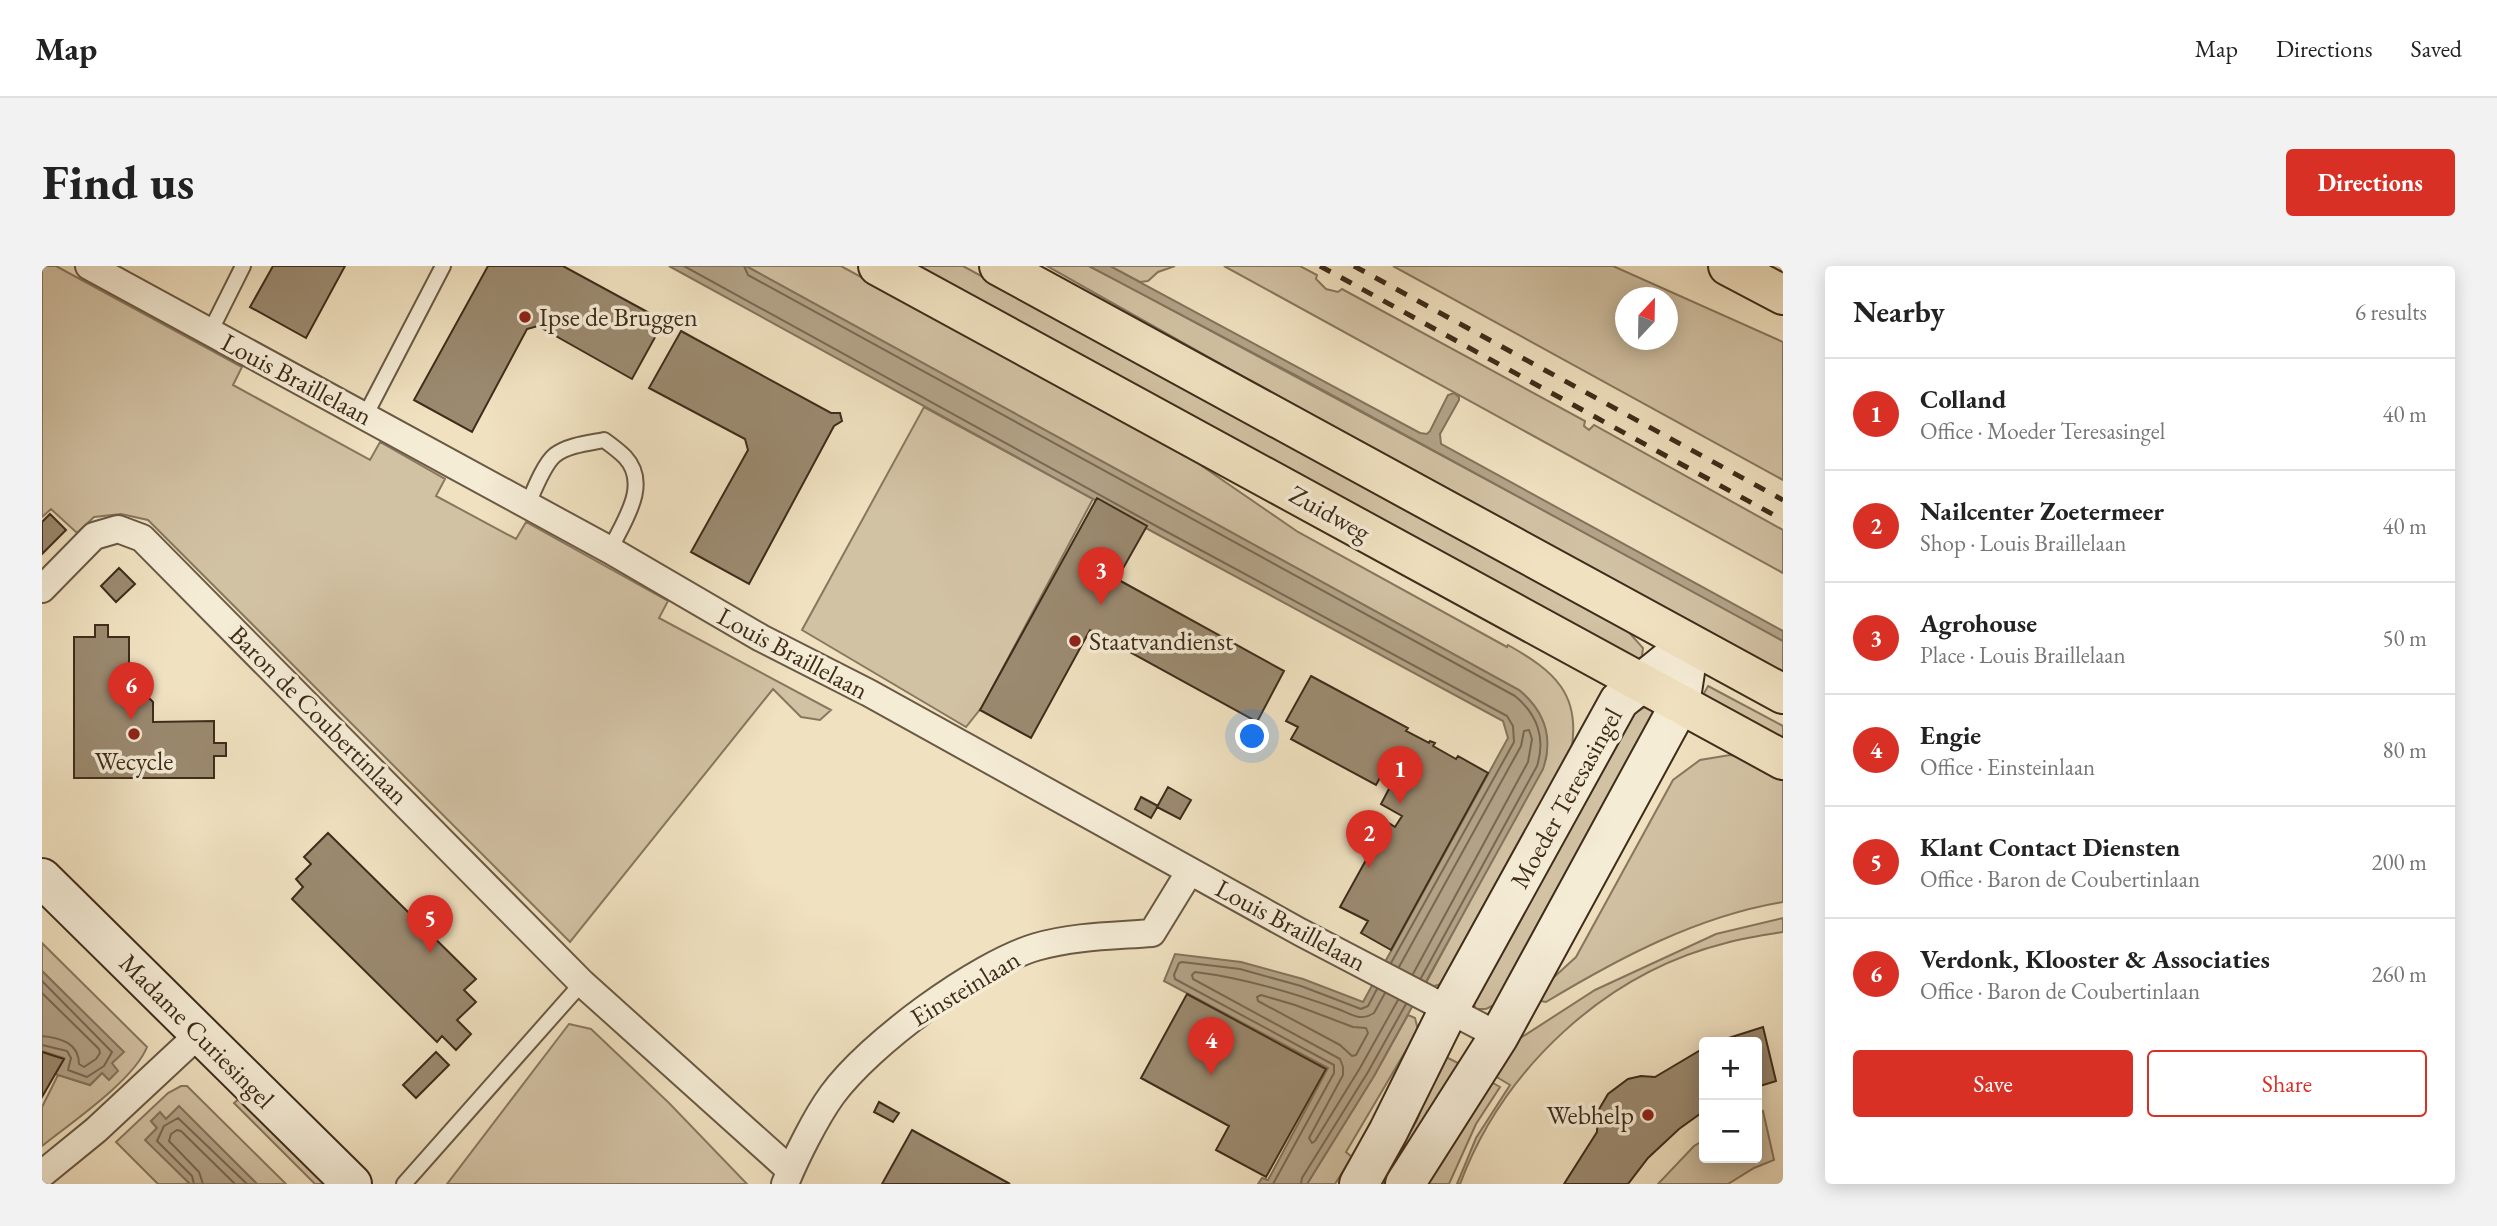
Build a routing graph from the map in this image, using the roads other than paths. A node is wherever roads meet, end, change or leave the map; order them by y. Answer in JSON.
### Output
{"nodes":[{"id":1,"x":89,"y":266,"type":"edge"},
{"id":2,"x":243,"y":266,"type":"edge"},
{"id":3,"x":443,"y":266,"type":"edge"},
{"id":4,"x":878,"y":266,"type":"edge"},
{"id":5,"x":999,"y":266,"type":"edge"},
{"id":6,"x":1728,"y":266,"type":"edge"},
{"id":7,"x":1783,"y":295,"type":"edge"},
{"id":8,"x":210,"y":332,"type":"junction"},
{"id":9,"x":365,"y":416,"type":"junction"},
{"id":10,"x":528,"y":504,"type":"junction"},
{"id":11,"x":610,"y":550,"type":"junction"},
{"id":12,"x":42,"y":589,"type":"edge"},
{"id":13,"x":1689,"y":643,"type":"junction"},
{"id":14,"x":1641,"y":683,"type":"junction"},
{"id":15,"x":1783,"y":694,"type":"edge"},
{"id":16,"x":1680,"y":704,"type":"junction"},
{"id":17,"x":1783,"y":760,"type":"edge"},
{"id":18,"x":1190,"y":871,"type":"junction"},
{"id":19,"x":42,"y":878,"type":"edge"},
{"id":20,"x":582,"y":982,"type":"junction"},
{"id":21,"x":1444,"y":1007,"type":"junction"},
{"id":22,"x":199,"y":1034,"type":"junction"},
{"id":23,"x":1499,"y":1036,"type":"junction"},
{"id":24,"x":42,"y":1174,"type":"edge"},
{"id":25,"x":788,"y":1177,"type":"edge"},
{"id":26,"x":352,"y":1184,"type":"edge"},
{"id":27,"x":404,"y":1184,"type":"edge"},
{"id":28,"x":1359,"y":1184,"type":"edge"},
{"id":29,"x":1405,"y":1184,"type":"edge"}],
"edges":[{"from":1,"to":8,"type":"street","name":"Louis Braillelaan"},
{"from":2,"to":8,"type":"lane"},
{"from":3,"to":9,"type":"lane"},
{"from":4,"to":14,"type":"main road","name":"Zuidweg"},
{"from":5,"to":13,"type":"main road"},
{"from":6,"to":7,"type":"main road"},
{"from":8,"to":9,"type":"street","name":"Louis Braillelaan"},
{"from":9,"to":10,"type":"street","name":"Louis Braillelaan"},
{"from":10,"to":11,"type":"street","name":"Louis Braillelaan"},
{"from":10,"to":11,"type":"lane"},
{"from":11,"to":18,"type":"street","name":"Louis Braillelaan"},
{"from":12,"to":20,"type":"street","name":"Baron de Coubertinlaan"},
{"from":13,"to":14,"type":"street","name":"Moeder Teresasingel"},
{"from":13,"to":15,"type":"main road"},
{"from":13,"to":16,"type":"street","name":"Moeder Teresasingel"},
{"from":14,"to":16,"type":"main road","name":"Zuidweg"},
{"from":14,"to":21,"type":"street","name":"Moeder Teresasingel"},
{"from":16,"to":17,"type":"main road","name":"Zuidweg"},
{"from":16,"to":23,"type":"street","name":"Moeder Teresasingel"},
{"from":18,"to":21,"type":"street","name":"Louis Braillelaan"},
{"from":18,"to":25,"type":"street","name":"Einsteinlaan"},
{"from":19,"to":22,"type":"street","name":"Madame Curiesingel"},
{"from":20,"to":25,"type":"street","name":"Baron de Coubertinlaan"},
{"from":20,"to":27,"type":"lane"},
{"from":21,"to":23,"type":"street","name":"Louis Braillelaan"},
{"from":21,"to":28,"type":"street","name":"Moeder Teresasingel"},
{"from":22,"to":24,"type":"street"},
{"from":22,"to":26,"type":"street","name":"Madame Curiesingel"},
{"from":23,"to":29,"type":"street","name":"Moeder Teresasingel"}]}
